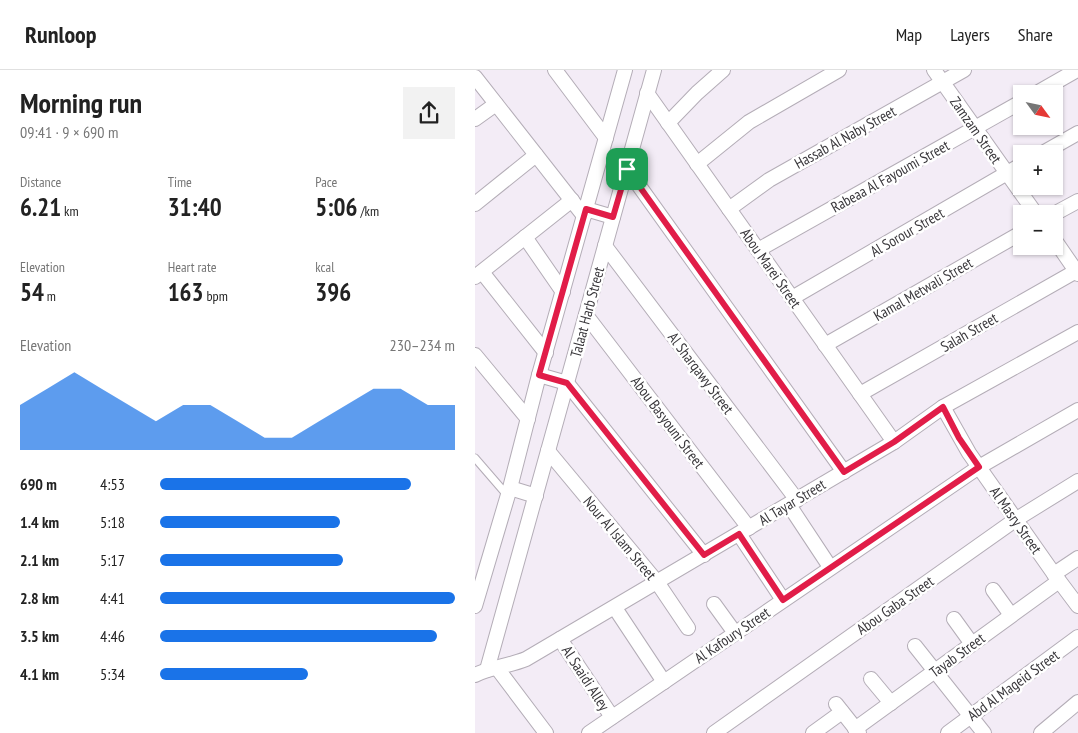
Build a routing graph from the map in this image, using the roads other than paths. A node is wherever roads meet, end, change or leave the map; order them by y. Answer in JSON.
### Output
{"nodes":[{"id":1,"x":555,"y":70,"type":"edge"},
{"id":2,"x":625,"y":70,"type":"edge"},
{"id":3,"x":653,"y":70,"type":"edge"},
{"id":4,"x":723,"y":70,"type":"edge"},
{"id":5,"x":839,"y":70,"type":"edge"},
{"id":6,"x":934,"y":70,"type":"edge"},
{"id":7,"x":964,"y":70,"type":"edge"},
{"id":8,"x":1077,"y":70,"type":"edge"},
{"id":9,"x":475,"y":77,"type":"edge"},
{"id":10,"x":943,"y":82,"type":"junction"},
{"id":11,"x":1051,"y":85,"type":"edge"},
{"id":12,"x":647,"y":93,"type":"junction"},
{"id":13,"x":496,"y":104,"type":"junction"},
{"id":14,"x":1013,"y":107,"type":"edge"},
{"id":15,"x":475,"y":119,"type":"edge"},
{"id":16,"x":668,"y":123,"type":"junction"},
{"id":17,"x":975,"y":128,"type":"junction"},
{"id":18,"x":1078,"y":132,"type":"edge"},
{"id":19,"x":606,"y":138,"type":"junction"},
{"id":20,"x":1056,"y":145,"type":"edge"},
{"id":21,"x":536,"y":155,"type":"junction"},
{"id":22,"x":697,"y":164,"type":"junction"},
{"id":23,"x":627,"y":169,"type":"junction"},
{"id":24,"x":1013,"y":170,"type":"edge"},
{"id":25,"x":1007,"y":173,"type":"junction"},
{"id":26,"x":571,"y":200,"type":"junction"},
{"id":27,"x":1078,"y":201,"type":"edge"},
{"id":28,"x":475,"y":204,"type":"edge"},
{"id":29,"x":1030,"y":205,"type":"edge"},
{"id":30,"x":729,"y":209,"type":"junction"},
{"id":31,"x":1063,"y":209,"type":"edge"},
{"id":32,"x":585,"y":212,"type":"junction"},
{"id":33,"x":613,"y":217,"type":"junction"},
{"id":34,"x":525,"y":237,"type":"junction"},
{"id":35,"x":1013,"y":238,"type":"edge"},
{"id":36,"x":605,"y":246,"type":"junction"},
{"id":37,"x":758,"y":250,"type":"junction"},
{"id":38,"x":1063,"y":252,"type":"edge"},
{"id":39,"x":1077,"y":272,"type":"edge"},
{"id":40,"x":478,"y":275,"type":"edge"},
{"id":41,"x":563,"y":292,"type":"junction"},
{"id":42,"x":792,"y":298,"type":"junction"},
{"id":43,"x":586,"y":315,"type":"junction"},
{"id":44,"x":1078,"y":332,"type":"edge"},
{"id":45,"x":825,"y":345,"type":"junction"},
{"id":46,"x":545,"y":353,"type":"junction"},
{"id":47,"x":475,"y":355,"type":"edge"},
{"id":48,"x":539,"y":375,"type":"junction"},
{"id":49,"x":567,"y":383,"type":"junction"},
{"id":50,"x":860,"y":394,"type":"junction"},
{"id":51,"x":943,"y":407,"type":"junction"},
{"id":52,"x":1078,"y":410,"type":"edge"},
{"id":53,"x":528,"y":419,"type":"junction"},
{"id":54,"x":894,"y":442,"type":"junction"},
{"id":55,"x":548,"y":451,"type":"junction"},
{"id":56,"x":475,"y":458,"type":"edge"},
{"id":57,"x":979,"y":467,"type":"junction"},
{"id":58,"x":844,"y":472,"type":"junction"},
{"id":59,"x":1078,"y":482,"type":"edge"},
{"id":60,"x":509,"y":492,"type":"junction"},
{"id":61,"x":536,"y":496,"type":"junction"},
{"id":62,"x":793,"y":502,"type":"junction"},
{"id":63,"x":1015,"y":520,"type":"junction"},
{"id":64,"x":744,"y":531,"type":"junction"},
{"id":65,"x":704,"y":555,"type":"junction"},
{"id":66,"x":1078,"y":558,"type":"edge"},
{"id":67,"x":830,"y":568,"type":"junction"},
{"id":68,"x":1056,"y":578,"type":"junction"},
{"id":69,"x":657,"y":582,"type":"junction"},
{"id":70,"x":993,"y":590,"type":"dead end"},
{"id":71,"x":783,"y":600,"type":"junction"},
{"id":72,"x":714,"y":604,"type":"dead end"},
{"id":73,"x":475,"y":606,"type":"edge"},
{"id":74,"x":1078,"y":606,"type":"edge"},
{"id":75,"x":615,"y":608,"type":"junction"},
{"id":76,"x":1011,"y":615,"type":"junction"},
{"id":77,"x":954,"y":618,"type":"dead end"},
{"id":78,"x":688,"y":628,"type":"dead end"},
{"id":79,"x":735,"y":633,"type":"junction"},
{"id":80,"x":1078,"y":637,"type":"edge"},
{"id":81,"x":560,"y":639,"type":"junction"},
{"id":82,"x":972,"y":644,"type":"junction"},
{"id":83,"x":915,"y":646,"type":"dead end"},
{"id":84,"x":486,"y":671,"type":"edge"},
{"id":85,"x":935,"y":672,"type":"junction"},
{"id":86,"x":871,"y":679,"type":"dead end"},
{"id":87,"x":663,"y":682,"type":"junction"},
{"id":88,"x":1078,"y":702,"type":"edge"},
{"id":89,"x":891,"y":703,"type":"junction"},
{"id":90,"x":969,"y":716,"type":"junction"},
{"id":91,"x":612,"y":718,"type":"junction"},
{"id":92,"x":857,"y":731,"type":"edge"},
{"id":93,"x":546,"y":733,"type":"edge"},
{"id":94,"x":589,"y":733,"type":"edge"},
{"id":95,"x":714,"y":733,"type":"edge"},
{"id":96,"x":813,"y":733,"type":"edge"},
{"id":97,"x":948,"y":733,"type":"edge"},
{"id":98,"x":984,"y":733,"type":"edge"},
{"id":99,"x":1041,"y":733,"type":"edge"}],
"edges":[{"from":1,"to":19,"type":"street"},
{"from":2,"to":19,"type":"street","name":"Talaat Harb Street"},
{"from":3,"to":12,"type":"street","name":"Talaat Harb Street"},
{"from":4,"to":16,"type":"street"},
{"from":5,"to":22,"type":"street"},
{"from":6,"to":10,"type":"street","name":"Zamzam Street"},
{"from":7,"to":10,"type":"street","name":"Hassab Al Naby Street"},
{"from":8,"to":11,"type":"street"},
{"from":9,"to":13,"type":"street"},
{"from":10,"to":17,"type":"street","name":"Zamzam Street"},
{"from":10,"to":30,"type":"street","name":"Hassab Al Naby Street"},
{"from":12,"to":16,"type":"street","name":"Abou Marei Street"},
{"from":12,"to":23,"type":"street","name":"Talaat Harb Street"},
{"from":13,"to":15,"type":"street"},
{"from":13,"to":21,"type":"street"},
{"from":14,"to":17,"type":"street","name":"Rabeaa Al Fayoumi Street"},
{"from":16,"to":22,"type":"street","name":"Abou Marei Street"},
{"from":17,"to":25,"type":"street","name":"Zamzam Street"},
{"from":17,"to":37,"type":"street","name":"Rabeaa Al Fayoumi Street"},
{"from":18,"to":20,"type":"street"},
{"from":19,"to":32,"type":"street","name":"Talaat Harb Street"},
{"from":21,"to":26,"type":"street"},
{"from":21,"to":28,"type":"street"},
{"from":22,"to":30,"type":"street","name":"Abou Marei Street"},
{"from":23,"to":33,"type":"street","name":"Talaat Harb Street"},
{"from":23,"to":58,"type":"street"},
{"from":24,"to":25,"type":"street","name":"Al Sorour Street"},
{"from":25,"to":29,"type":"street","name":"Zamzam Street"},
{"from":25,"to":42,"type":"street","name":"Al Sorour Street"},
{"from":26,"to":32,"type":"street"},
{"from":26,"to":34,"type":"street"},
{"from":27,"to":31,"type":"street"},
{"from":30,"to":37,"type":"street","name":"Abou Marei Street"},
{"from":32,"to":33,"type":"street"},
{"from":32,"to":41,"type":"street","name":"Talaat Harb Street"},
{"from":33,"to":36,"type":"street","name":"Talaat Harb Street"},
{"from":34,"to":40,"type":"street"},
{"from":34,"to":41,"type":"street"},
{"from":35,"to":45,"type":"street","name":"Kamal Metwali Street"},
{"from":36,"to":43,"type":"street","name":"Talaat Harb Street"},
{"from":36,"to":62,"type":"street","name":"Al Sharqawy Street"},
{"from":37,"to":42,"type":"street","name":"Abou Marei Street"},
{"from":38,"to":39,"type":"street"},
{"from":39,"to":50,"type":"street","name":"Salah Street"},
{"from":40,"to":46,"type":"street"},
{"from":41,"to":46,"type":"street","name":"Talaat Harb Street"},
{"from":42,"to":45,"type":"street","name":"Abou Marei Street"},
{"from":43,"to":49,"type":"street","name":"Talaat Harb Street"},
{"from":43,"to":64,"type":"street","name":"Abou Basyouni Street"},
{"from":44,"to":51,"type":"street","name":"Al Tayar Street"},
{"from":45,"to":50,"type":"street","name":"Abou Marei Street"},
{"from":46,"to":48,"type":"street","name":"Talaat Harb Street"},
{"from":47,"to":53,"type":"street"},
{"from":48,"to":49,"type":"street"},
{"from":48,"to":53,"type":"street","name":"Talaat Harb Street"},
{"from":49,"to":55,"type":"street","name":"Talaat Harb Street"},
{"from":49,"to":65,"type":"street"},
{"from":50,"to":54,"type":"street","name":"Abou Marei Street"},
{"from":51,"to":54,"type":"street","name":"Al Tayar Street"},
{"from":51,"to":57,"type":"street","name":"Al Masry Street"},
{"from":52,"to":57,"type":"street","name":"Al Kafoury Street"},
{"from":53,"to":60,"type":"street","name":"Talaat Harb Street"},
{"from":54,"to":58,"type":"street","name":"Al Tayar Street"},
{"from":55,"to":61,"type":"street","name":"Talaat Harb Street"},
{"from":55,"to":69,"type":"street","name":"Nour Al Islam Street"},
{"from":56,"to":60,"type":"lane"},
{"from":57,"to":63,"type":"street","name":"Al Masry Street"},
{"from":57,"to":67,"type":"street","name":"Al Kafoury Street"},
{"from":58,"to":62,"type":"street","name":"Al Tayar Street"},
{"from":59,"to":63,"type":"street","name":"Abou Gaba Street"},
{"from":60,"to":61,"type":"street"},
{"from":60,"to":73,"type":"street","name":"Talaat Harb Street"},
{"from":61,"to":84,"type":"street","name":"Talaat Harb Street"},
{"from":62,"to":64,"type":"street","name":"Al Tayar Street"},
{"from":62,"to":67,"type":"street","name":"Al Sharqawy Street"},
{"from":63,"to":68,"type":"street","name":"Al Masry Street"},
{"from":63,"to":95,"type":"street","name":"Abou Gaba Street"},
{"from":64,"to":65,"type":"street","name":"Al Tayar Street"},
{"from":64,"to":71,"type":"street","name":"Abou Basyouni Street"},
{"from":65,"to":69,"type":"street","name":"Al Tayar Street"},
{"from":66,"to":68,"type":"street","name":"Tayab Street"},
{"from":67,"to":71,"type":"street","name":"Al Kafoury Street"},
{"from":68,"to":74,"type":"street","name":"Al Masry Street"},
{"from":68,"to":76,"type":"street","name":"Tayab Street"},
{"from":69,"to":75,"type":"street","name":"Al Tayar Street"},
{"from":69,"to":78,"type":"street","name":"Nour Al Islam Street"},
{"from":70,"to":76,"type":"street"},
{"from":71,"to":79,"type":"street","name":"Al Kafoury Street"},
{"from":72,"to":79,"type":"street"},
{"from":75,"to":81,"type":"street","name":"Al Tayar Street"},
{"from":75,"to":87,"type":"street"},
{"from":76,"to":82,"type":"street","name":"Tayab Street"},
{"from":77,"to":82,"type":"street"},
{"from":79,"to":87,"type":"street","name":"Al Kafoury Street"},
{"from":80,"to":90,"type":"street","name":"Abd Al Mageid Street"},
{"from":81,"to":84,"type":"street","name":"Al Tayar Street"},
{"from":81,"to":91,"type":"street","name":"Al Saaidi Alley"},
{"from":82,"to":85,"type":"street","name":"Tayab Street"},
{"from":83,"to":85,"type":"street"},
{"from":84,"to":93,"type":"street"},
{"from":85,"to":89,"type":"street","name":"Tayab Street"},
{"from":85,"to":90,"type":"street"},
{"from":86,"to":89,"type":"street"},
{"from":87,"to":91,"type":"street","name":"Al Kafoury Street"},
{"from":88,"to":99,"type":"street"},
{"from":89,"to":92,"type":"street","name":"Tayab Street"},
{"from":90,"to":97,"type":"street","name":"Abd Al Mageid Street"},
{"from":90,"to":98,"type":"street"},
{"from":91,"to":94,"type":"street","name":"Al Kafoury Street"},
{"from":92,"to":96,"type":"street"}]}
